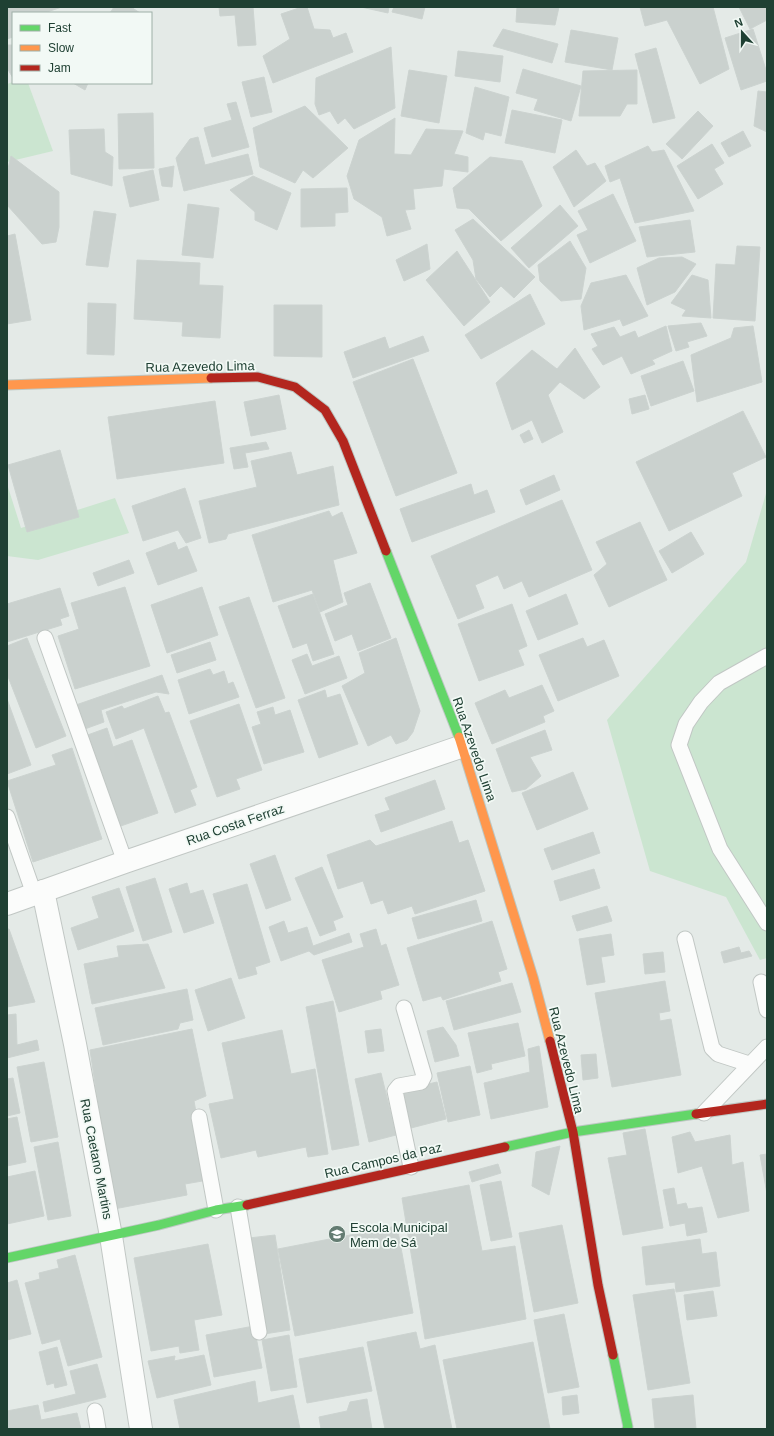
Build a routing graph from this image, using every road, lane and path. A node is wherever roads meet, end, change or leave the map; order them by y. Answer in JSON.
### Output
{"nodes":[{"id":1,"x":7,"y":385,"type":"edge"},
{"id":2,"x":45,"y":638,"type":"dead end"},
{"id":3,"x":767,"y":656,"type":"edge"},
{"id":4,"x":463,"y":746,"type":"junction"},
{"id":5,"x":7,"y":817,"type":"edge"},
{"id":6,"x":125,"y":862,"type":"junction"},
{"id":7,"x":38,"y":892,"type":"junction"},
{"id":8,"x":7,"y":904,"type":"edge"},
{"id":9,"x":767,"y":924,"type":"edge"},
{"id":10,"x":685,"y":939,"type":"dead end"},
{"id":11,"x":761,"y":982,"type":"dead end"},
{"id":12,"x":404,"y":1008,"type":"dead end"},
{"id":13,"x":767,"y":1010,"type":"edge"},
{"id":14,"x":767,"y":1047,"type":"edge"},
{"id":15,"x":749,"y":1064,"type":"junction"},
{"id":16,"x":767,"y":1104,"type":"edge"},
{"id":17,"x":704,"y":1113,"type":"junction"},
{"id":18,"x":199,"y":1117,"type":"dead end"},
{"id":19,"x":572,"y":1132,"type":"junction"},
{"id":20,"x":411,"y":1167,"type":"junction"},
{"id":21,"x":238,"y":1207,"type":"junction"},
{"id":22,"x":216,"y":1210,"type":"junction"},
{"id":23,"x":111,"y":1236,"type":"junction"},
{"id":24,"x":7,"y":1258,"type":"edge"},
{"id":25,"x":259,"y":1332,"type":"dead end"},
{"id":26,"x":95,"y":1412,"type":"dead end"},
{"id":27,"x":628,"y":1428,"type":"edge"},
{"id":28,"x":98,"y":1429,"type":"edge"},
{"id":29,"x":141,"y":1429,"type":"edge"}],
"edges":[{"from":1,"to":4,"type":"street","name":"Rua Azevedo Lima"},
{"from":2,"to":6,"type":"lane"},
{"from":3,"to":9,"type":"lane"},
{"from":4,"to":6,"type":"street","name":"Rua Costa Ferraz"},
{"from":4,"to":19,"type":"street","name":"Rua Azevedo Lima"},
{"from":5,"to":7,"type":"lane"},
{"from":6,"to":7,"type":"street","name":"Rua Costa Ferraz"},
{"from":7,"to":8,"type":"street","name":"Rua Costa Ferraz"},
{"from":7,"to":23,"type":"street","name":"Rua Caetano Martins"},
{"from":10,"to":15,"type":"lane"},
{"from":11,"to":13,"type":"lane"},
{"from":12,"to":20,"type":"lane"},
{"from":14,"to":15,"type":"lane"},
{"from":15,"to":17,"type":"lane"},
{"from":16,"to":17,"type":"street","name":"Rua Campos da Paz"},
{"from":17,"to":19,"type":"street","name":"Rua Campos da Paz"},
{"from":18,"to":22,"type":"lane"},
{"from":19,"to":20,"type":"street","name":"Rua Campos da Paz"},
{"from":19,"to":27,"type":"street","name":"Rua Azevedo Lima"},
{"from":20,"to":21,"type":"street","name":"Rua Campos da Paz"},
{"from":21,"to":22,"type":"street","name":"Rua Campos da Paz"},
{"from":21,"to":25,"type":"lane"},
{"from":22,"to":23,"type":"street","name":"Rua Campos da Paz"},
{"from":23,"to":24,"type":"street","name":"Rua Campos da Paz"},
{"from":23,"to":29,"type":"street","name":"Rua Caetano Martins"},
{"from":26,"to":28,"type":"lane"}]}
